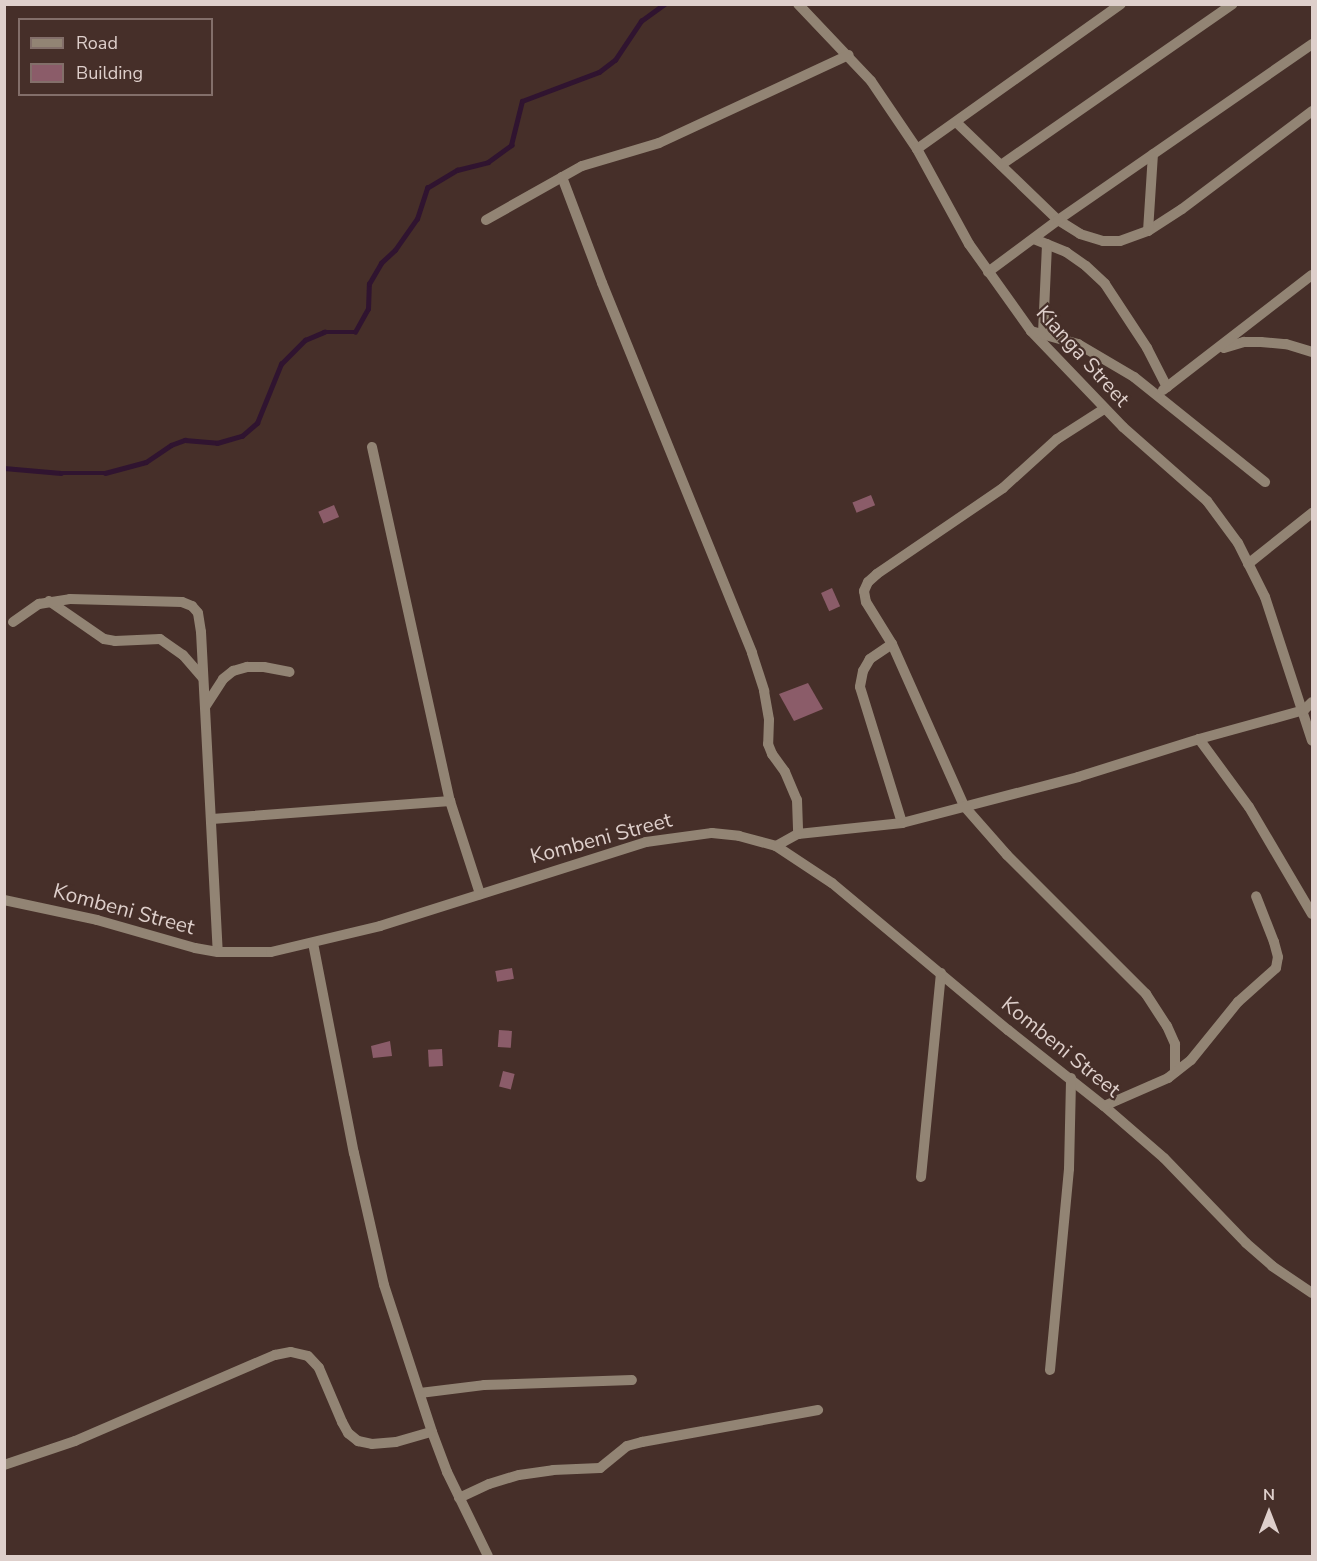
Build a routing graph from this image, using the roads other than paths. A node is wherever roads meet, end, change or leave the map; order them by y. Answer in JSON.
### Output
{"nodes":[{"id":1,"x":798,"y":4,"type":"edge"},
{"id":2,"x":1121,"y":4,"type":"edge"},
{"id":3,"x":1233,"y":4,"type":"edge"},
{"id":4,"x":1312,"y":44,"type":"edge"},
{"id":5,"x":849,"y":55,"type":"junction"},
{"id":6,"x":1312,"y":111,"type":"edge"},
{"id":7,"x":956,"y":122,"type":"junction"},
{"id":8,"x":917,"y":149,"type":"junction"},
{"id":9,"x":1153,"y":154,"type":"junction"},
{"id":10,"x":1001,"y":165,"type":"junction"},
{"id":11,"x":562,"y":177,"type":"junction"},
{"id":12,"x":486,"y":220,"type":"dead end"},
{"id":13,"x":1058,"y":220,"type":"junction"},
{"id":14,"x":1148,"y":231,"type":"junction"},
{"id":15,"x":1034,"y":239,"type":"junction"},
{"id":16,"x":1047,"y":244,"type":"junction"},
{"id":17,"x":988,"y":272,"type":"junction"},
{"id":18,"x":1312,"y":275,"type":"edge"},
{"id":19,"x":1031,"y":331,"type":"junction"},
{"id":20,"x":1043,"y":333,"type":"junction"},
{"id":21,"x":1218,"y":350,"type":"junction"},
{"id":22,"x":1312,"y":352,"type":"edge"},
{"id":23,"x":1167,"y":387,"type":"junction"},
{"id":24,"x":1157,"y":394,"type":"junction"},
{"id":25,"x":1104,"y":409,"type":"junction"},
{"id":26,"x":372,"y":447,"type":"dead end"},
{"id":27,"x":1265,"y":482,"type":"dead end"},
{"id":28,"x":1312,"y":513,"type":"edge"},
{"id":29,"x":1248,"y":564,"type":"junction"},
{"id":30,"x":49,"y":601,"type":"junction"},
{"id":31,"x":13,"y":622,"type":"dead end"},
{"id":32,"x":892,"y":644,"type":"junction"},
{"id":33,"x":290,"y":672,"type":"dead end"},
{"id":34,"x":203,"y":678,"type":"junction"},
{"id":35,"x":1308,"y":706,"type":"edge"},
{"id":36,"x":205,"y":708,"type":"junction"},
{"id":37,"x":1199,"y":739,"type":"junction"},
{"id":38,"x":1312,"y":741,"type":"edge"},
{"id":39,"x":450,"y":801,"type":"junction"},
{"id":40,"x":964,"y":806,"type":"junction"},
{"id":41,"x":212,"y":819,"type":"junction"},
{"id":42,"x":902,"y":823,"type":"junction"},
{"id":43,"x":798,"y":834,"type":"junction"},
{"id":44,"x":776,"y":846,"type":"junction"},
{"id":45,"x":480,"y":894,"type":"junction"},
{"id":46,"x":1256,"y":896,"type":"dead end"},
{"id":47,"x":4,"y":900,"type":"edge"},
{"id":48,"x":1312,"y":914,"type":"edge"},
{"id":49,"x":313,"y":943,"type":"junction"},
{"id":50,"x":218,"y":952,"type":"junction"},
{"id":51,"x":941,"y":973,"type":"junction"},
{"id":52,"x":1175,"y":1072,"type":"junction"},
{"id":53,"x":1071,"y":1078,"type":"junction"},
{"id":54,"x":1104,"y":1106,"type":"junction"},
{"id":55,"x":921,"y":1177,"type":"dead end"},
{"id":56,"x":1312,"y":1293,"type":"edge"},
{"id":57,"x":1050,"y":1370,"type":"dead end"},
{"id":58,"x":632,"y":1380,"type":"dead end"},
{"id":59,"x":420,"y":1393,"type":"junction"},
{"id":60,"x":818,"y":1410,"type":"dead end"},
{"id":61,"x":432,"y":1432,"type":"junction"},
{"id":62,"x":4,"y":1465,"type":"edge"},
{"id":63,"x":459,"y":1498,"type":"junction"},
{"id":64,"x":488,"y":1557,"type":"edge"}],
"edges":[{"from":1,"to":5,"type":"street","name":"Kianga Street"},
{"from":2,"to":7,"type":"street"},
{"from":3,"to":10,"type":"street"},
{"from":4,"to":9,"type":"street"},
{"from":5,"to":8,"type":"street","name":"Kianga Street"},
{"from":5,"to":11,"type":"street"},
{"from":6,"to":14,"type":"street"},
{"from":7,"to":8,"type":"street"},
{"from":7,"to":10,"type":"street"},
{"from":8,"to":17,"type":"street","name":"Kianga Street"},
{"from":9,"to":13,"type":"street"},
{"from":9,"to":14,"type":"street"},
{"from":10,"to":13,"type":"street"},
{"from":11,"to":12,"type":"street"},
{"from":11,"to":43,"type":"street"},
{"from":13,"to":14,"type":"street"},
{"from":13,"to":15,"type":"street"},
{"from":15,"to":16,"type":"street"},
{"from":15,"to":17,"type":"street"},
{"from":16,"to":20,"type":"street"},
{"from":16,"to":23,"type":"street"},
{"from":17,"to":19,"type":"street","name":"Kianga Street"},
{"from":18,"to":21,"type":"street"},
{"from":19,"to":20,"type":"street"},
{"from":19,"to":25,"type":"street","name":"Kianga Street"},
{"from":20,"to":24,"type":"street"},
{"from":21,"to":22,"type":"street"},
{"from":21,"to":23,"type":"street"},
{"from":23,"to":24,"type":"street"},
{"from":24,"to":27,"type":"street"},
{"from":25,"to":29,"type":"street","name":"Kianga Street"},
{"from":25,"to":32,"type":"street"},
{"from":26,"to":39,"type":"street"},
{"from":28,"to":29,"type":"street"},
{"from":29,"to":35,"type":"street","name":"Kianga Street"},
{"from":30,"to":31,"type":"street"},
{"from":30,"to":34,"type":"street"},
{"from":30,"to":34,"type":"street"},
{"from":32,"to":40,"type":"street"},
{"from":32,"to":42,"type":"street"},
{"from":33,"to":36,"type":"street"},
{"from":34,"to":36,"type":"street"},
{"from":35,"to":37,"type":"street"},
{"from":35,"to":38,"type":"street","name":"Kianga Street"},
{"from":36,"to":41,"type":"street"},
{"from":37,"to":40,"type":"street"},
{"from":37,"to":48,"type":"street"},
{"from":39,"to":41,"type":"street"},
{"from":39,"to":45,"type":"street"},
{"from":40,"to":42,"type":"street"},
{"from":40,"to":52,"type":"street"},
{"from":41,"to":50,"type":"street"},
{"from":42,"to":43,"type":"street"},
{"from":43,"to":44,"type":"street"},
{"from":44,"to":45,"type":"street","name":"Kombeni Street"},
{"from":44,"to":51,"type":"street","name":"Kombeni Street"},
{"from":45,"to":49,"type":"street","name":"Kombeni Street"},
{"from":46,"to":52,"type":"street"},
{"from":47,"to":50,"type":"street","name":"Kombeni Street"},
{"from":49,"to":50,"type":"street","name":"Kombeni Street"},
{"from":49,"to":59,"type":"street"},
{"from":51,"to":53,"type":"street","name":"Kombeni Street"},
{"from":51,"to":55,"type":"street"},
{"from":52,"to":54,"type":"street"},
{"from":53,"to":54,"type":"street","name":"Kombeni Street"},
{"from":53,"to":57,"type":"street"},
{"from":54,"to":56,"type":"street","name":"Kombeni Street"},
{"from":58,"to":59,"type":"street"},
{"from":59,"to":61,"type":"street"},
{"from":60,"to":63,"type":"street"},
{"from":61,"to":62,"type":"street"},
{"from":61,"to":63,"type":"street"},
{"from":63,"to":64,"type":"street"}]}
